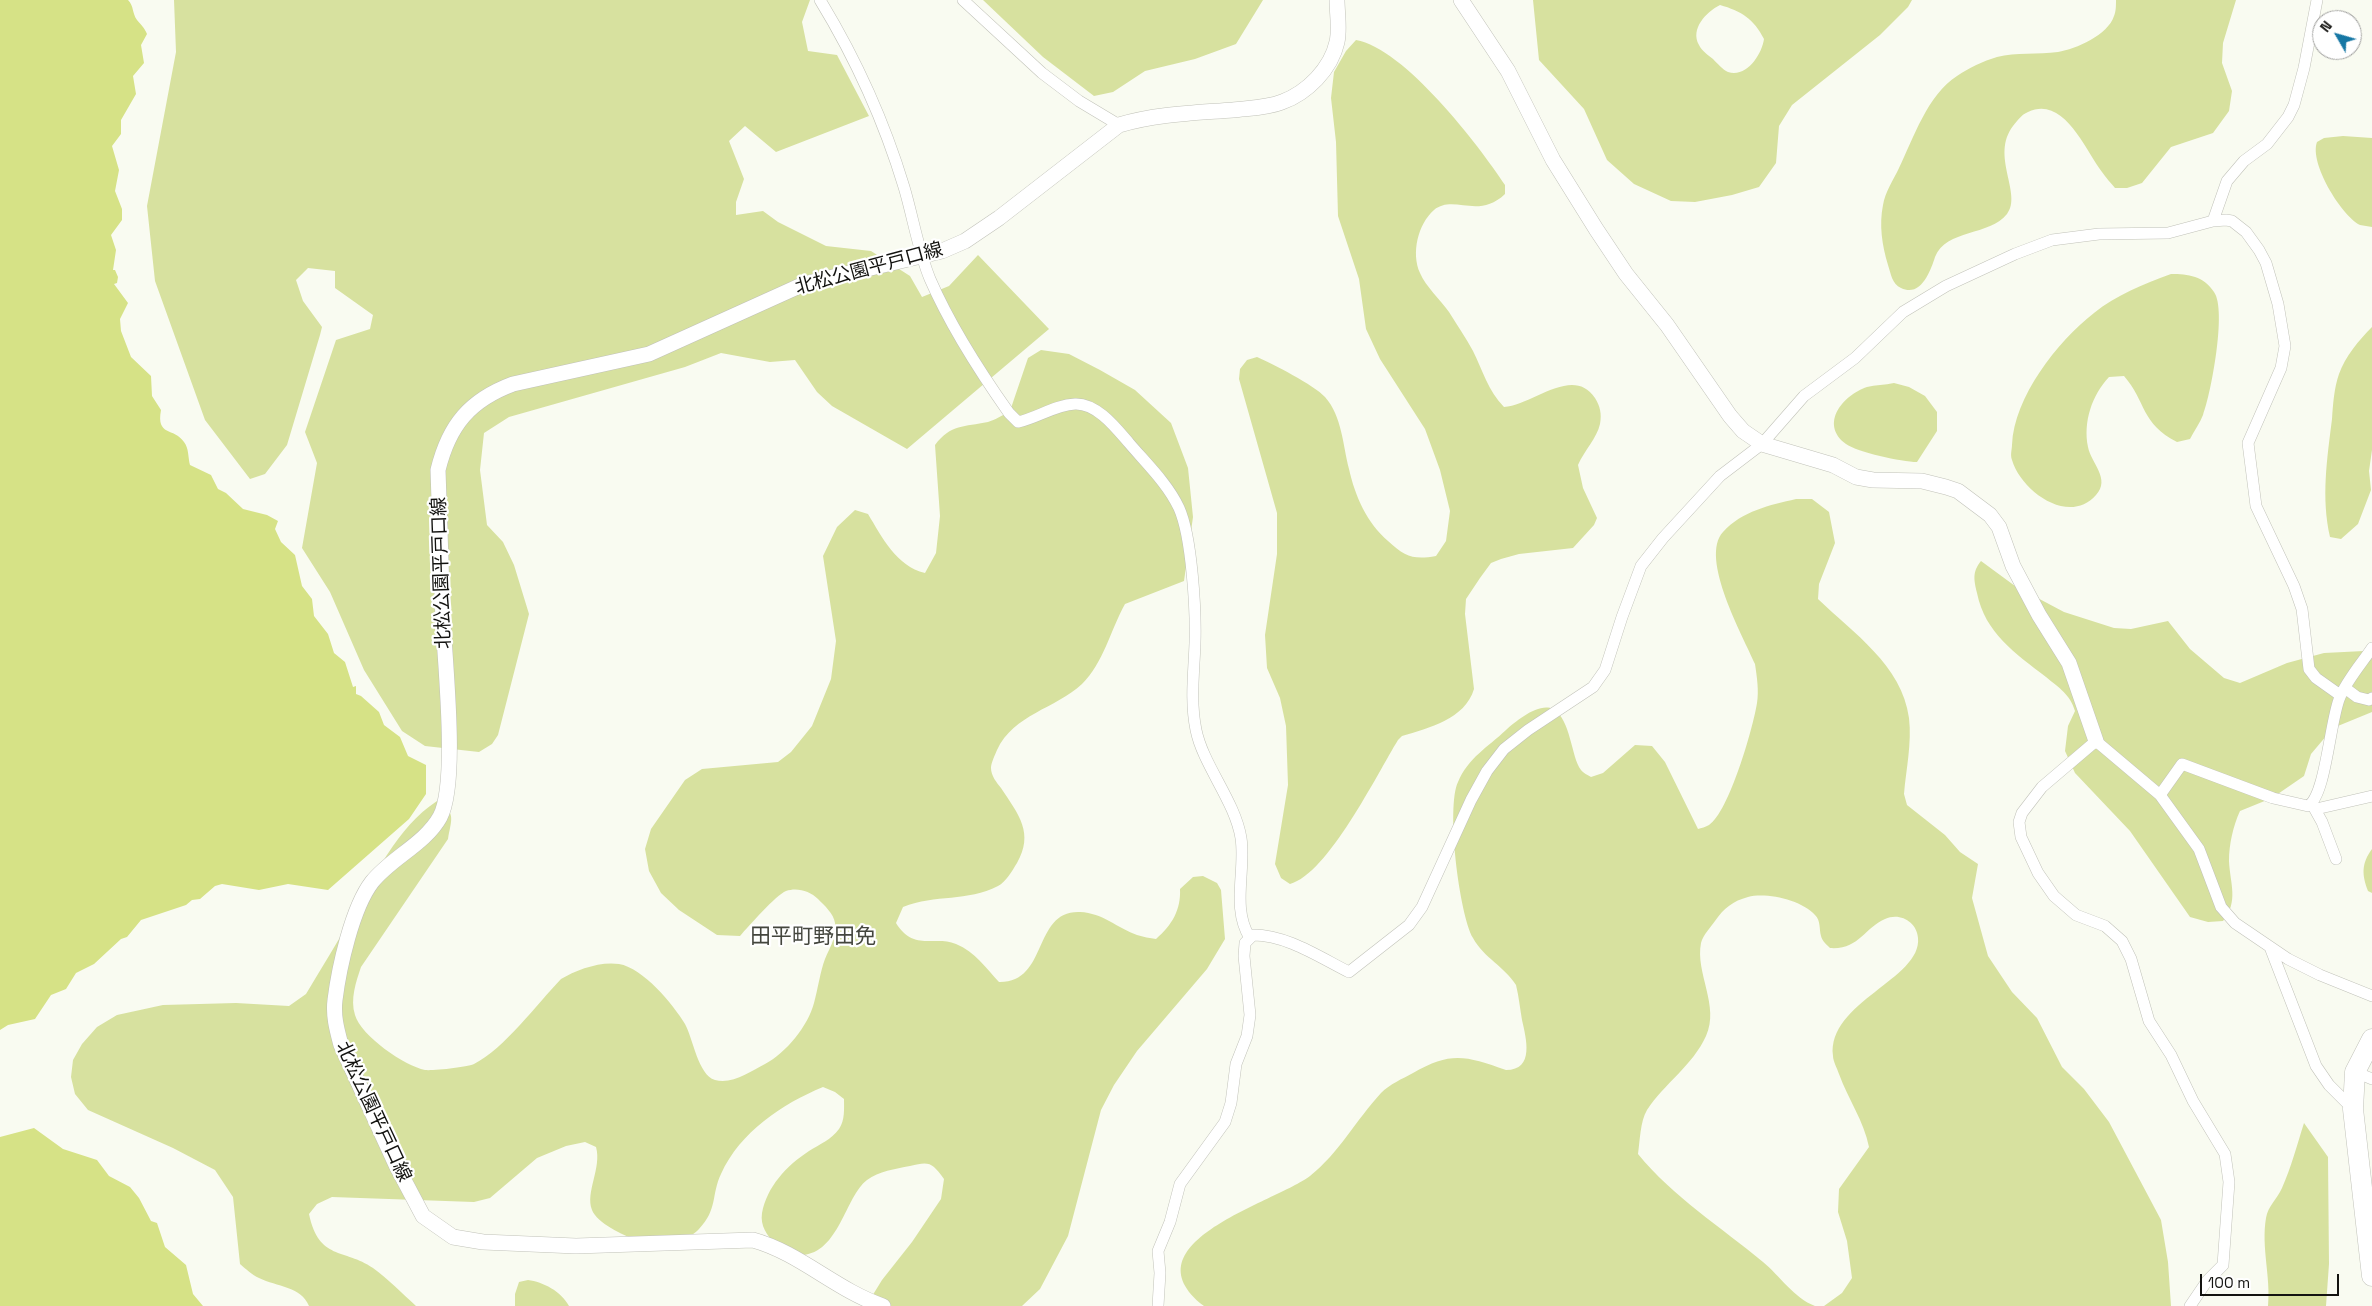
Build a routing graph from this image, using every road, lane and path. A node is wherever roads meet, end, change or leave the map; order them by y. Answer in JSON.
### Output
{"nodes":[{"id":1,"x":820,"y":0,"type":"edge"},
{"id":2,"x":963,"y":0,"type":"edge"},
{"id":3,"x":1337,"y":0,"type":"edge"},
{"id":4,"x":1461,"y":0,"type":"edge"},
{"id":5,"x":2317,"y":0,"type":"edge"},
{"id":6,"x":1119,"y":124,"type":"junction"},
{"id":7,"x":2213,"y":221,"type":"junction"},
{"id":8,"x":923,"y":258,"type":"junction"},
{"id":9,"x":1762,"y":444,"type":"junction"},
{"id":10,"x":2372,"y":648,"type":"edge"},
{"id":11,"x":2343,"y":691,"type":"junction"},
{"id":12,"x":2372,"y":698,"type":"edge"},
{"id":13,"x":2096,"y":741,"type":"junction"},
{"id":14,"x":2160,"y":795,"type":"junction"},
{"id":15,"x":2372,"y":796,"type":"edge"},
{"id":16,"x":2314,"y":806,"type":"junction"},
{"id":17,"x":2336,"y":859,"type":"dead end"},
{"id":18,"x":1250,"y":938,"type":"junction"},
{"id":19,"x":2270,"y":948,"type":"junction"},
{"id":20,"x":2372,"y":996,"type":"edge"},
{"id":21,"x":2372,"y":1039,"type":"edge"},
{"id":22,"x":2364,"y":1075,"type":"edge"},
{"id":23,"x":2353,"y":1109,"type":"junction"},
{"id":24,"x":2372,"y":1276,"type":"edge"},
{"id":25,"x":883,"y":1306,"type":"edge"},
{"id":26,"x":1158,"y":1306,"type":"edge"},
{"id":27,"x":2190,"y":1306,"type":"edge"}],
"edges":[{"from":1,"to":8,"type":"street"},
{"from":2,"to":6,"type":"street"},
{"from":3,"to":6,"type":"main road","name":"北松公園平戸口線"},
{"from":4,"to":9,"type":"main road"},
{"from":5,"to":7,"type":"street"},
{"from":6,"to":8,"type":"main road","name":"北松公園平戸口線"},
{"from":7,"to":9,"type":"street"},
{"from":7,"to":11,"type":"street"},
{"from":8,"to":18,"type":"street"},
{"from":8,"to":25,"type":"main road","name":"北松公園平戸口線"},
{"from":9,"to":13,"type":"main road"},
{"from":9,"to":18,"type":"street"},
{"from":10,"to":11,"type":"street"},
{"from":11,"to":12,"type":"street"},
{"from":11,"to":16,"type":"street"},
{"from":13,"to":14,"type":"street"},
{"from":13,"to":27,"type":"street"},
{"from":14,"to":16,"type":"street"},
{"from":14,"to":19,"type":"street"},
{"from":15,"to":16,"type":"street"},
{"from":16,"to":17,"type":"street"},
{"from":18,"to":26,"type":"street"},
{"from":19,"to":20,"type":"street"},
{"from":19,"to":23,"type":"street"},
{"from":21,"to":22,"type":"highway"},
{"from":22,"to":23,"type":"highway"},
{"from":23,"to":24,"type":"highway"}]}
